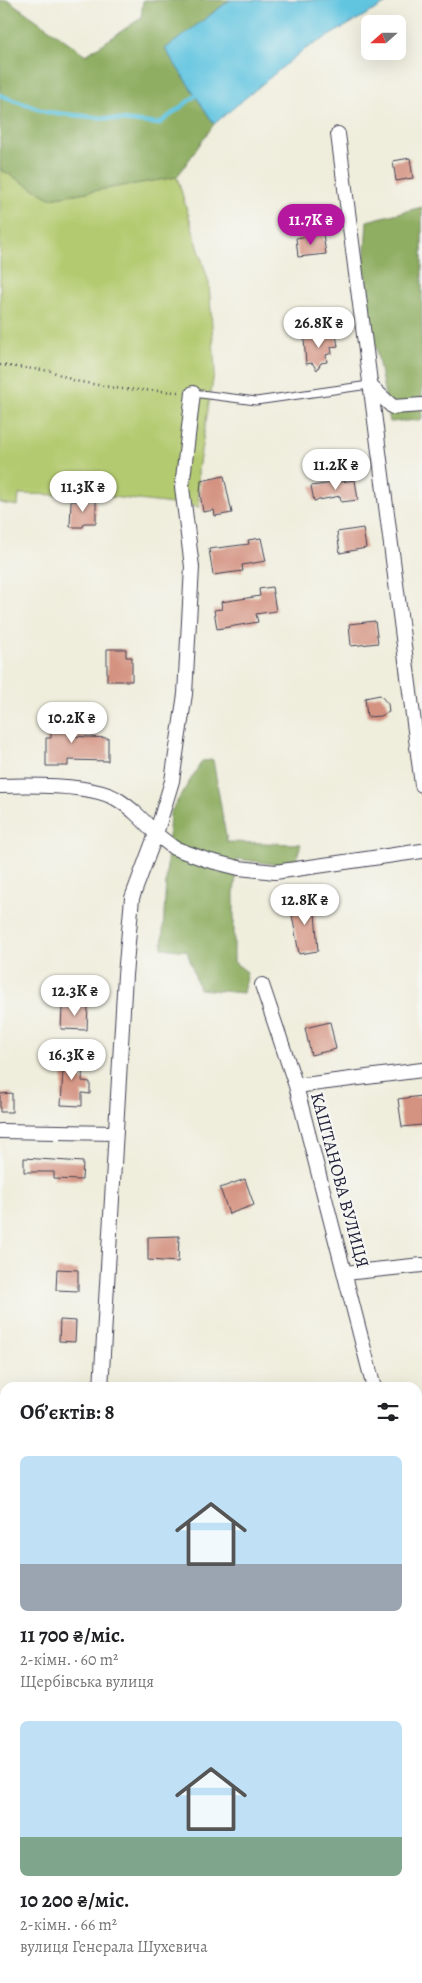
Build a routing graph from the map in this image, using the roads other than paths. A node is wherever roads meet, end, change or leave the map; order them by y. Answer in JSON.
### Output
{"nodes":[{"id":1,"x":338,"y":134,"type":"dead end"},
{"id":2,"x":369,"y":385,"type":"junction"},
{"id":3,"x":193,"y":393,"type":"joint"},
{"id":4,"x":422,"y":405,"type":"edge"},
{"id":5,"x":422,"y":785,"type":"edge"},
{"id":6,"x":0,"y":786,"type":"edge"},
{"id":7,"x":156,"y":834,"type":"junction"},
{"id":8,"x":422,"y":851,"type":"edge"},
{"id":9,"x":262,"y":985,"type":"dead end"},
{"id":10,"x":422,"y":1070,"type":"edge"},
{"id":11,"x":296,"y":1086,"type":"junction"},
{"id":12,"x":0,"y":1131,"type":"edge"},
{"id":13,"x":116,"y":1133,"type":"junction"},
{"id":14,"x":422,"y":1265,"type":"edge"},
{"id":15,"x":345,"y":1273,"type":"junction"},
{"id":16,"x":101,"y":1382,"type":"edge"},
{"id":17,"x":372,"y":1382,"type":"edge"}],
"edges":[{"from":1,"to":2,"type":"street"},
{"from":2,"to":3,"type":"lane"},
{"from":2,"to":4,"type":"street"},
{"from":2,"to":5,"type":"street"},
{"from":3,"to":7,"type":"street"},
{"from":6,"to":7,"type":"street"},
{"from":7,"to":8,"type":"street"},
{"from":7,"to":13,"type":"street"},
{"from":9,"to":11,"type":"street","name":"КАШТАНОВА ВУЛИЦЯ"},
{"from":10,"to":11,"type":"street"},
{"from":11,"to":15,"type":"street","name":"КАШТАНОВА ВУЛИЦЯ"},
{"from":12,"to":13,"type":"street"},
{"from":13,"to":16,"type":"street"},
{"from":14,"to":15,"type":"street"},
{"from":15,"to":17,"type":"street","name":"КАШТАНОВА ВУЛИЦЯ"}]}
